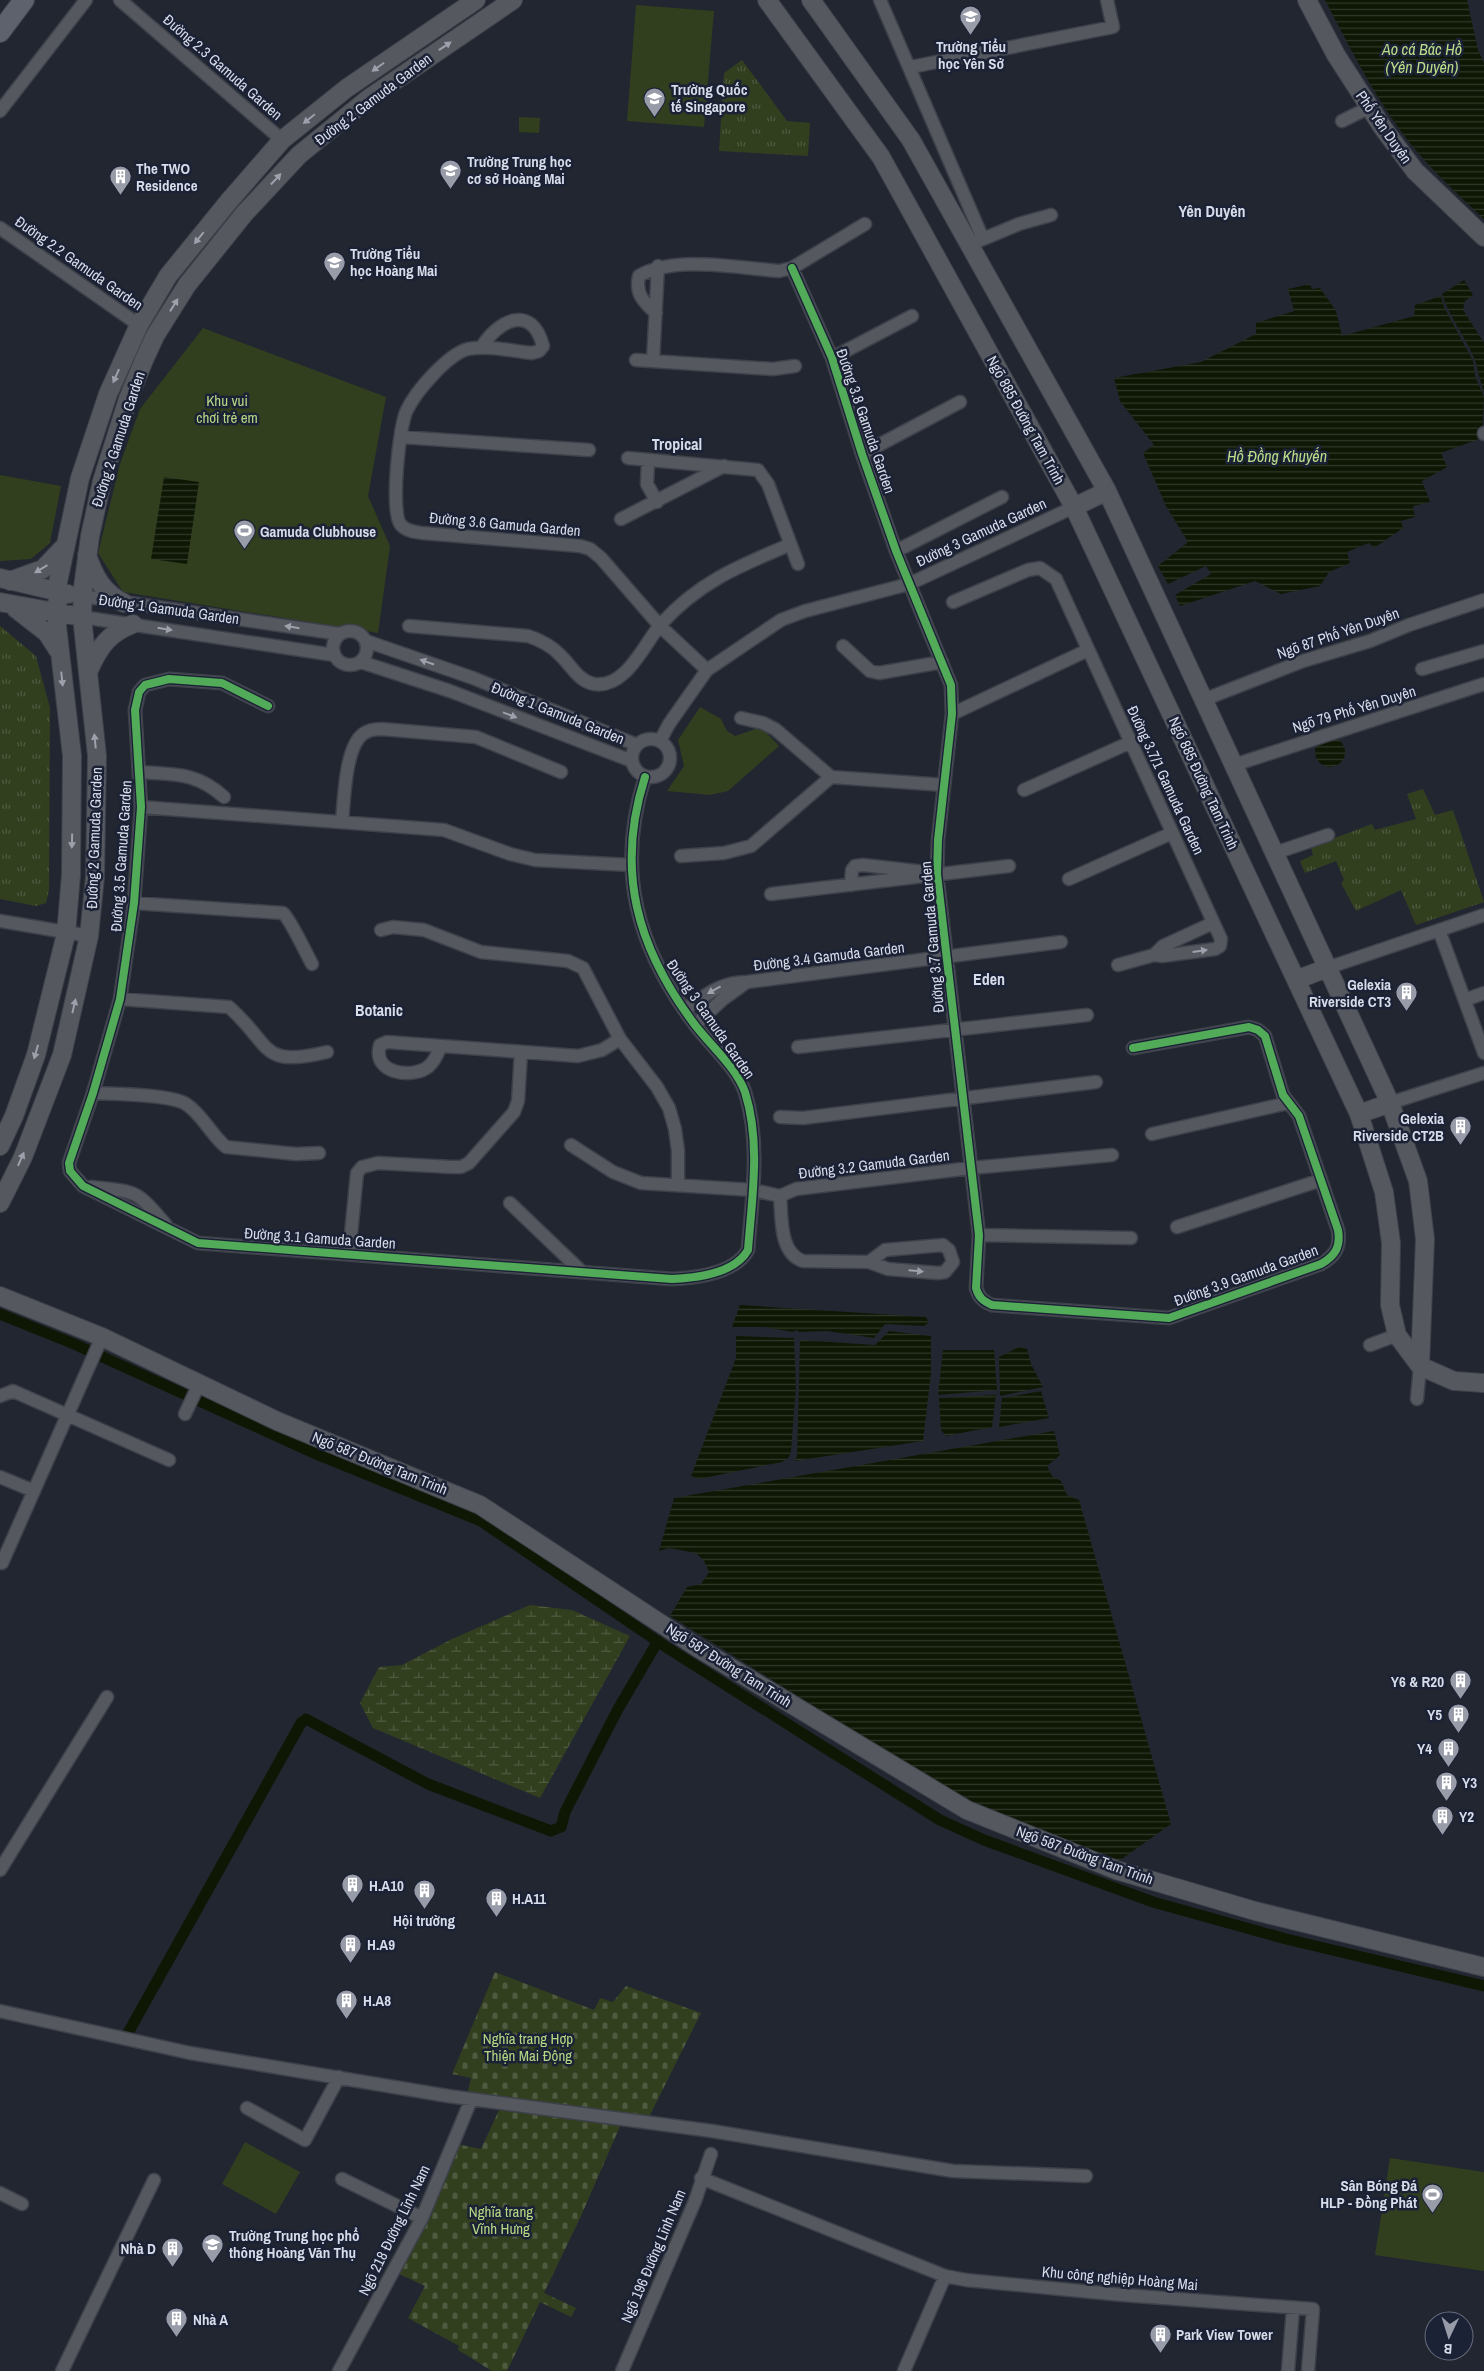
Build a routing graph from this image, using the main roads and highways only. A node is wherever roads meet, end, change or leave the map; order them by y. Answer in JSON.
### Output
{"nodes":[{"id":1,"x":24,"y":0,"type":"edge"},
{"id":2,"x":0,"y":32,"type":"edge"}],
"edges":[{"from":1,"to":2,"type":"main road"}]}
